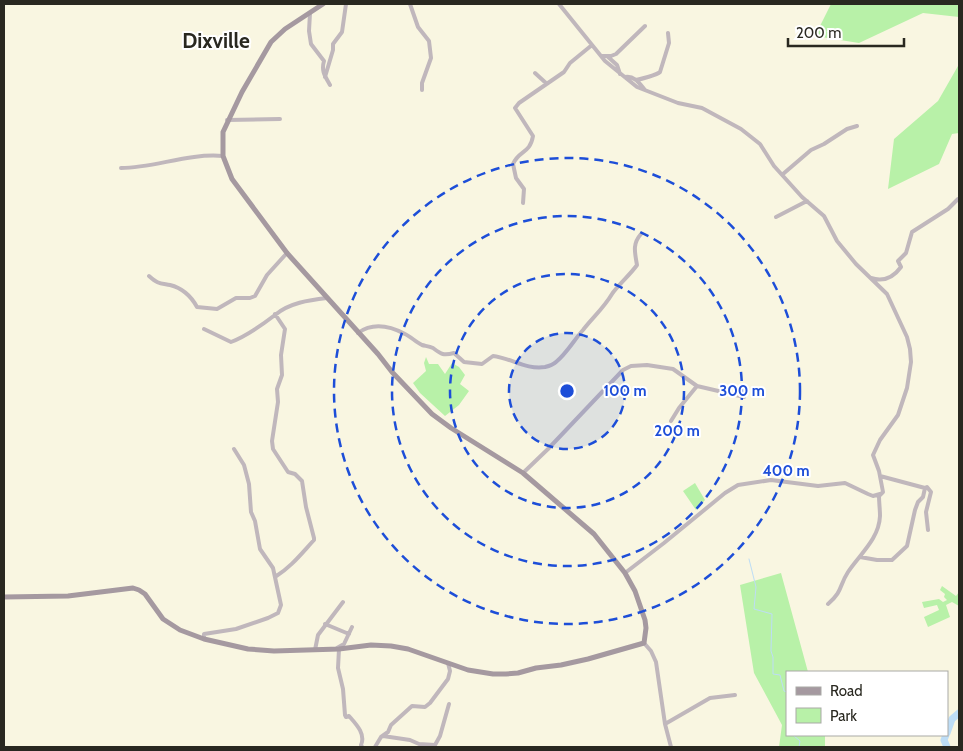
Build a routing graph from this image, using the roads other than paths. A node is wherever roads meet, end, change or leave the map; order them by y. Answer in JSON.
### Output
{"nodes":[{"id":1,"x":323,"y":4,"type":"edge"},
{"id":2,"x":346,"y":4,"type":"edge"},
{"id":3,"x":410,"y":4,"type":"edge"},
{"id":4,"x":559,"y":4,"type":"edge"},
{"id":5,"x":310,"y":13,"type":"junction"},
{"id":6,"x":645,"y":26,"type":"dead end"},
{"id":7,"x":668,"y":33,"type":"dead end"},
{"id":8,"x":592,"y":45,"type":"junction"},
{"id":9,"x":601,"y":56,"type":"junction"},
{"id":10,"x":607,"y":56,"type":"junction"},
{"id":11,"x":535,"y":74,"type":"dead end"},
{"id":12,"x":620,"y":74,"type":"junction"},
{"id":13,"x":325,"y":77,"type":"junction"},
{"id":14,"x":625,"y":78,"type":"junction"},
{"id":15,"x":636,"y":80,"type":"junction"},
{"id":16,"x":547,"y":84,"type":"junction"},
{"id":17,"x":330,"y":85,"type":"dead end"},
{"id":18,"x":422,"y":90,"type":"dead end"},
{"id":19,"x":646,"y":91,"type":"junction"},
{"id":20,"x":280,"y":119,"type":"dead end"},
{"id":21,"x":227,"y":120,"type":"junction"},
{"id":22,"x":857,"y":126,"type":"dead end"},
{"id":23,"x":223,"y":156,"type":"junction"},
{"id":24,"x":121,"y":168,"type":"dead end"},
{"id":25,"x":783,"y":174,"type":"junction"},
{"id":26,"x":958,"y":199,"type":"dead end"},
{"id":27,"x":806,"y":201,"type":"junction"},
{"id":28,"x":524,"y":202,"type":"dead end"},
{"id":29,"x":776,"y":217,"type":"dead end"},
{"id":30,"x":641,"y":234,"type":"dead end"},
{"id":31,"x":287,"y":253,"type":"junction"},
{"id":32,"x":149,"y":276,"type":"dead end"},
{"id":33,"x":868,"y":277,"type":"junction"},
{"id":34,"x":327,"y":298,"type":"junction"},
{"id":35,"x":275,"y":314,"type":"junction"},
{"id":36,"x":204,"y":329,"type":"dead end"},
{"id":37,"x":358,"y":333,"type":"junction"},
{"id":38,"x":697,"y":386,"type":"junction"},
{"id":39,"x":744,"y":397,"type":"dead end"},
{"id":40,"x":671,"y":421,"type":"dead end"},
{"id":41,"x":234,"y":449,"type":"dead end"},
{"id":42,"x":523,"y":473,"type":"junction"},
{"id":43,"x":880,"y":476,"type":"junction"},
{"id":44,"x":924,"y":488,"type":"junction"},
{"id":45,"x":883,"y":492,"type":"junction"},
{"id":46,"x":928,"y":530,"type":"dead end"},
{"id":47,"x":860,"y":557,"type":"junction"},
{"id":48,"x":625,"y":572,"type":"junction"},
{"id":49,"x":275,"y":577,"type":"junction"},
{"id":50,"x":4,"y":597,"type":"edge"},
{"id":51,"x":343,"y":602,"type":"dead end"},
{"id":52,"x":828,"y":604,"type":"dead end"},
{"id":53,"x":325,"y":624,"type":"junction"},
{"id":54,"x":352,"y":627,"type":"dead end"},
{"id":55,"x":349,"y":634,"type":"junction"},
{"id":56,"x":204,"y":639,"type":"junction"},
{"id":57,"x":644,"y":643,"type":"junction"},
{"id":58,"x":337,"y":649,"type":"junction"},
{"id":59,"x":315,"y":650,"type":"junction"},
{"id":60,"x":448,"y":663,"type":"junction"},
{"id":61,"x":735,"y":695,"type":"dead end"},
{"id":62,"x":449,"y":704,"type":"dead end"},
{"id":63,"x":665,"y":724,"type":"junction"},
{"id":64,"x":383,"y":736,"type":"junction"},
{"id":65,"x":362,"y":747,"type":"edge"},
{"id":66,"x":375,"y":747,"type":"edge"},
{"id":67,"x":671,"y":747,"type":"edge"}],
"edges":[{"from":1,"to":5,"type":"main road"},
{"from":2,"to":13,"type":"street"},
{"from":3,"to":18,"type":"street"},
{"from":4,"to":8,"type":"street"},
{"from":5,"to":13,"type":"street"},
{"from":5,"to":21,"type":"main road"},
{"from":6,"to":10,"type":"street"},
{"from":7,"to":15,"type":"street"},
{"from":8,"to":9,"type":"street"},
{"from":8,"to":16,"type":"street"},
{"from":9,"to":10,"type":"street"},
{"from":9,"to":12,"type":"street"},
{"from":10,"to":12,"type":"street"},
{"from":11,"to":16,"type":"street"},
{"from":12,"to":14,"type":"street"},
{"from":13,"to":17,"type":"street"},
{"from":14,"to":15,"type":"street"},
{"from":14,"to":19,"type":"street"},
{"from":15,"to":19,"type":"street"},
{"from":16,"to":28,"type":"street"},
{"from":19,"to":25,"type":"street"},
{"from":20,"to":21,"type":"street"},
{"from":21,"to":23,"type":"main road"},
{"from":22,"to":25,"type":"street"},
{"from":23,"to":24,"type":"street"},
{"from":23,"to":31,"type":"main road"},
{"from":25,"to":27,"type":"street"},
{"from":26,"to":33,"type":"street"},
{"from":27,"to":29,"type":"street"},
{"from":27,"to":33,"type":"street"},
{"from":30,"to":37,"type":"street"},
{"from":31,"to":32,"type":"street"},
{"from":31,"to":34,"type":"main road"},
{"from":33,"to":43,"type":"street"},
{"from":34,"to":35,"type":"street"},
{"from":34,"to":37,"type":"main road"},
{"from":35,"to":36,"type":"street"},
{"from":35,"to":49,"type":"street"},
{"from":37,"to":42,"type":"main road"},
{"from":38,"to":39,"type":"street"},
{"from":38,"to":40,"type":"street"},
{"from":38,"to":42,"type":"street"},
{"from":41,"to":49,"type":"street"},
{"from":42,"to":48,"type":"main road"},
{"from":43,"to":44,"type":"street"},
{"from":43,"to":45,"type":"street"},
{"from":44,"to":46,"type":"street"},
{"from":44,"to":47,"type":"street"},
{"from":45,"to":47,"type":"street"},
{"from":45,"to":48,"type":"street"},
{"from":47,"to":52,"type":"street"},
{"from":48,"to":57,"type":"main road"},
{"from":49,"to":56,"type":"street"},
{"from":50,"to":56,"type":"main road"},
{"from":51,"to":53,"type":"street"},
{"from":53,"to":55,"type":"street"},
{"from":53,"to":59,"type":"street"},
{"from":54,"to":55,"type":"street"},
{"from":55,"to":58,"type":"street"},
{"from":56,"to":59,"type":"main road"},
{"from":57,"to":60,"type":"main road"},
{"from":57,"to":63,"type":"street"},
{"from":58,"to":59,"type":"main road"},
{"from":58,"to":60,"type":"main road"},
{"from":58,"to":65,"type":"street"},
{"from":60,"to":64,"type":"street"},
{"from":61,"to":63,"type":"street"},
{"from":62,"to":64,"type":"street"},
{"from":63,"to":67,"type":"street"},
{"from":64,"to":66,"type":"street"}]}
